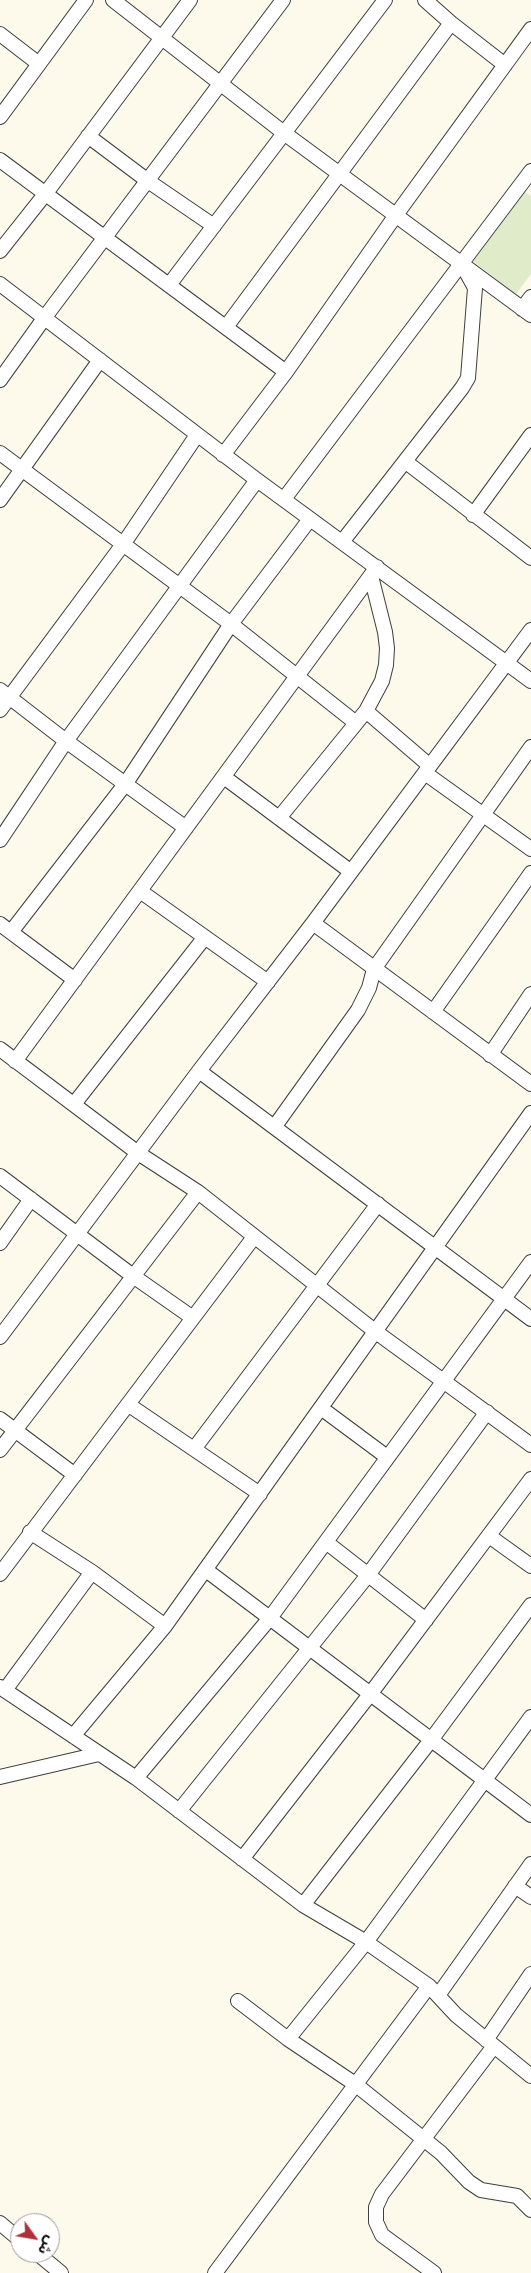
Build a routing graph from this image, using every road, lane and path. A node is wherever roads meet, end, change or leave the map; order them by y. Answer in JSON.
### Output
{"nodes":[{"id":1,"x":86,"y":0,"type":"edge"},
{"id":2,"x":113,"y":0,"type":"edge"},
{"id":3,"x":190,"y":0,"type":"edge"},
{"id":4,"x":283,"y":0,"type":"edge"},
{"id":5,"x":385,"y":0,"type":"edge"},
{"id":6,"x":425,"y":0,"type":"edge"},
{"id":7,"x":451,"y":24,"type":"junction"},
{"id":8,"x":531,"y":29,"type":"edge"},
{"id":9,"x":0,"y":34,"type":"edge"},
{"id":10,"x":162,"y":40,"type":"junction"},
{"id":11,"x":39,"y":64,"type":"junction"},
{"id":12,"x":505,"y":65,"type":"junction"},
{"id":13,"x":221,"y":84,"type":"junction"},
{"id":14,"x":0,"y":117,"type":"edge"},
{"id":15,"x":284,"y":133,"type":"junction"},
{"id":16,"x":88,"y":136,"type":"junction"},
{"id":17,"x":0,"y":160,"type":"edge"},
{"id":18,"x":531,"y":171,"type":"edge"},
{"id":19,"x":339,"y":174,"type":"junction"},
{"id":20,"x":148,"y":182,"type":"junction"},
{"id":21,"x":46,"y":193,"type":"junction"},
{"id":22,"x":396,"y":215,"type":"junction"},
{"id":23,"x":214,"y":226,"type":"junction"},
{"id":24,"x":106,"y":237,"type":"junction"},
{"id":25,"x":0,"y":251,"type":"edge"},
{"id":26,"x":461,"y":264,"type":"junction"},
{"id":27,"x":0,"y":284,"type":"edge"},
{"id":28,"x":169,"y":284,"type":"junction"},
{"id":29,"x":531,"y":297,"type":"edge"},
{"id":30,"x":527,"y":312,"type":"edge"},
{"id":31,"x":45,"y":317,"type":"junction"},
{"id":32,"x":226,"y":327,"type":"junction"},
{"id":33,"x":100,"y":360,"type":"junction"},
{"id":34,"x":286,"y":372,"type":"junction"},
{"id":35,"x":0,"y":380,"type":"edge"},
{"id":36,"x":197,"y":435,"type":"junction"},
{"id":37,"x":531,"y":435,"type":"edge"},
{"id":38,"x":0,"y":453,"type":"edge"},
{"id":39,"x":223,"y":455,"type":"junction"},
{"id":40,"x":406,"y":462,"type":"junction"},
{"id":41,"x":23,"y":471,"type":"junction"},
{"id":42,"x":257,"y":480,"type":"junction"},
{"id":43,"x":284,"y":499,"type":"junction"},
{"id":44,"x":0,"y":500,"type":"edge"},
{"id":45,"x":473,"y":515,"type":"junction"},
{"id":46,"x":310,"y":518,"type":"junction"},
{"id":47,"x":342,"y":542,"type":"junction"},
{"id":48,"x":124,"y":543,"type":"junction"},
{"id":49,"x":530,"y":554,"type":"edge"},
{"id":50,"x":374,"y":572,"type":"junction"},
{"id":51,"x":178,"y":587,"type":"junction"},
{"id":52,"x":231,"y":624,"type":"junction"},
{"id":53,"x":531,"y":630,"type":"edge"},
{"id":54,"x":506,"y":662,"type":"junction"},
{"id":55,"x":297,"y":676,"type":"junction"},
{"id":56,"x":531,"y":680,"type":"edge"},
{"id":57,"x":5,"y":694,"type":"edge"},
{"id":58,"x":0,"y":710,"type":"edge"},
{"id":59,"x":366,"y":711,"type":"junction"},
{"id":60,"x":356,"y":723,"type":"junction"},
{"id":61,"x":66,"y":741,"type":"junction"},
{"id":62,"x":531,"y":747,"type":"edge"},
{"id":63,"x":428,"y":769,"type":"junction"},
{"id":64,"x":224,"y":777,"type":"junction"},
{"id":65,"x":126,"y":783,"type":"junction"},
{"id":66,"x":484,"y":814,"type":"junction"},
{"id":67,"x":279,"y":818,"type":"junction"},
{"id":68,"x":186,"y":828,"type":"junction"},
{"id":69,"x":0,"y":840,"type":"edge"},
{"id":70,"x":531,"y":849,"type":"edge"},
{"id":71,"x":350,"y":871,"type":"junction"},
{"id":72,"x":531,"y":872,"type":"edge"},
{"id":73,"x":140,"y":891,"type":"junction"},
{"id":74,"x":313,"y":924,"type":"junction"},
{"id":75,"x":6,"y":928,"type":"edge"},
{"id":76,"x":204,"y":937,"type":"junction"},
{"id":77,"x":374,"y":969,"type":"junction"},
{"id":78,"x":75,"y":980,"type":"junction"},
{"id":79,"x":268,"y":982,"type":"junction"},
{"id":80,"x":531,"y":994,"type":"edge"},
{"id":81,"x":433,"y":1012,"type":"junction"},
{"id":82,"x":0,"y":1049,"type":"edge"},
{"id":83,"x":490,"y":1055,"type":"junction"},
{"id":84,"x":15,"y":1061,"type":"junction"},
{"id":85,"x":200,"y":1071,"type":"junction"},
{"id":86,"x":531,"y":1084,"type":"edge"},
{"id":87,"x":74,"y":1104,"type":"junction"},
{"id":88,"x":531,"y":1113,"type":"edge"},
{"id":89,"x":275,"y":1126,"type":"junction"},
{"id":90,"x":138,"y":1153,"type":"junction"},
{"id":91,"x":0,"y":1176,"type":"edge"},
{"id":92,"x":198,"y":1192,"type":"junction"},
{"id":93,"x":31,"y":1199,"type":"junction"},
{"id":94,"x":378,"y":1204,"type":"junction"},
{"id":95,"x":77,"y":1233,"type":"junction"},
{"id":96,"x":254,"y":1237,"type":"junction"},
{"id":97,"x":0,"y":1243,"type":"edge"},
{"id":98,"x":434,"y":1247,"type":"junction"},
{"id":99,"x":531,"y":1262,"type":"edge"},
{"id":100,"x":132,"y":1276,"type":"junction"},
{"id":101,"x":316,"y":1286,"type":"junction"},
{"id":102,"x":503,"y":1299,"type":"junction"},
{"id":103,"x":193,"y":1318,"type":"junction"},
{"id":104,"x":531,"y":1319,"type":"edge"},
{"id":105,"x":376,"y":1332,"type":"junction"},
{"id":106,"x":0,"y":1337,"type":"edge"},
{"id":107,"x":444,"y":1380,"type":"junction"},
{"id":108,"x":129,"y":1404,"type":"junction"},
{"id":109,"x":321,"y":1408,"type":"junction"},
{"id":110,"x":488,"y":1412,"type":"junction"},
{"id":111,"x":0,"y":1419,"type":"edge"},
{"id":112,"x":15,"y":1430,"type":"junction"},
{"id":113,"x":531,"y":1446,"type":"edge"},
{"id":114,"x":194,"y":1449,"type":"junction"},
{"id":115,"x":0,"y":1450,"type":"edge"},
{"id":116,"x":388,"y":1457,"type":"junction"},
{"id":117,"x":75,"y":1475,"type":"junction"},
{"id":118,"x":531,"y":1479,"type":"edge"},
{"id":119,"x":260,"y":1494,"type":"junction"},
{"id":120,"x":30,"y":1532,"type":"junction"},
{"id":121,"x":489,"y":1536,"type":"junction"},
{"id":122,"x":326,"y":1542,"type":"junction"},
{"id":123,"x":531,"y":1566,"type":"edge"},
{"id":124,"x":206,"y":1570,"type":"junction"},
{"id":125,"x":92,"y":1572,"type":"junction"},
{"id":126,"x":0,"y":1574,"type":"edge"},
{"id":127,"x":368,"y":1575,"type":"junction"},
{"id":128,"x":531,"y":1605,"type":"edge"},
{"id":129,"x":270,"y":1618,"type":"junction"},
{"id":130,"x":426,"y":1620,"type":"junction"},
{"id":131,"x":165,"y":1626,"type":"junction"},
{"id":132,"x":310,"y":1648,"type":"junction"},
{"id":133,"x":3,"y":1688,"type":"edge"},
{"id":134,"x":370,"y":1693,"type":"junction"},
{"id":135,"x":531,"y":1716,"type":"edge"},
{"id":136,"x":73,"y":1736,"type":"junction"},
{"id":137,"x":431,"y":1740,"type":"junction"},
{"id":138,"x":99,"y":1754,"type":"junction"},
{"id":139,"x":0,"y":1776,"type":"edge"},
{"id":140,"x":136,"y":1778,"type":"junction"},
{"id":141,"x":484,"y":1781,"type":"junction"},
{"id":142,"x":179,"y":1811,"type":"junction"},
{"id":143,"x":531,"y":1815,"type":"edge"},
{"id":144,"x":242,"y":1860,"type":"junction"},
{"id":145,"x":531,"y":1864,"type":"edge"},
{"id":146,"x":515,"y":1886,"type":"junction"},
{"id":147,"x":531,"y":1897,"type":"edge"},
{"id":148,"x":303,"y":1905,"type":"junction"},
{"id":149,"x":366,"y":1942,"type":"junction"},
{"id":150,"x":531,"y":1974,"type":"edge"},
{"id":151,"x":434,"y":1990,"type":"junction"},
{"id":152,"x":238,"y":2001,"type":"dead end"},
{"id":153,"x":288,"y":2039,"type":"junction"},
{"id":154,"x":490,"y":2043,"type":"junction"},
{"id":155,"x":531,"y":2076,"type":"edge"},
{"id":156,"x":355,"y":2084,"type":"junction"},
{"id":157,"x":423,"y":2138,"type":"junction"},
{"id":158,"x":531,"y":2210,"type":"edge"},
{"id":159,"x":0,"y":2223,"type":"edge"},
{"id":160,"x":10,"y":2232,"type":"edge"},
{"id":161,"x":49,"y":2263,"type":"edge"},
{"id":162,"x":418,"y":2268,"type":"edge"},
{"id":163,"x":61,"y":2273,"type":"edge"},
{"id":164,"x":215,"y":2273,"type":"edge"},
{"id":165,"x":434,"y":2273,"type":"edge"}],
"edges":[{"from":1,"to":11,"type":"street"},
{"from":2,"to":10,"type":"street"},
{"from":3,"to":10,"type":"street"},
{"from":4,"to":13,"type":"street"},
{"from":5,"to":15,"type":"street"},
{"from":6,"to":7,"type":"street"},
{"from":7,"to":12,"type":"street"},
{"from":7,"to":19,"type":"street"},
{"from":8,"to":12,"type":"street"},
{"from":9,"to":11,"type":"street"},
{"from":10,"to":13,"type":"street"},
{"from":10,"to":16,"type":"street"},
{"from":11,"to":14,"type":"street"},
{"from":12,"to":22,"type":"street"},
{"from":13,"to":15,"type":"street"},
{"from":13,"to":20,"type":"street"},
{"from":15,"to":19,"type":"street"},
{"from":15,"to":23,"type":"street"},
{"from":16,"to":20,"type":"street"},
{"from":16,"to":21,"type":"street"},
{"from":17,"to":21,"type":"street"},
{"from":18,"to":26,"type":"street"},
{"from":19,"to":22,"type":"street"},
{"from":19,"to":32,"type":"street"},
{"from":20,"to":23,"type":"street"},
{"from":20,"to":24,"type":"street"},
{"from":21,"to":24,"type":"street"},
{"from":21,"to":25,"type":"street"},
{"from":22,"to":26,"type":"street"},
{"from":22,"to":34,"type":"street"},
{"from":23,"to":28,"type":"street"},
{"from":24,"to":28,"type":"street"},
{"from":24,"to":31,"type":"street"},
{"from":26,"to":30,"type":"street"},
{"from":26,"to":40,"type":"street"},
{"from":26,"to":43,"type":"street"},
{"from":27,"to":31,"type":"street"},
{"from":28,"to":32,"type":"street"},
{"from":29,"to":30,"type":"street"},
{"from":31,"to":33,"type":"street"},
{"from":31,"to":35,"type":"street"},
{"from":32,"to":34,"type":"street"},
{"from":33,"to":36,"type":"street"},
{"from":33,"to":41,"type":"street"},
{"from":34,"to":39,"type":"street"},
{"from":36,"to":39,"type":"street"},
{"from":36,"to":48,"type":"street"},
{"from":37,"to":45,"type":"street"},
{"from":38,"to":41,"type":"street"},
{"from":39,"to":42,"type":"street"},
{"from":40,"to":45,"type":"street"},
{"from":40,"to":47,"type":"street"},
{"from":41,"to":44,"type":"street"},
{"from":41,"to":48,"type":"street"},
{"from":42,"to":43,"type":"street"},
{"from":42,"to":51,"type":"street"},
{"from":43,"to":46,"type":"street"},
{"from":45,"to":49,"type":"street"},
{"from":46,"to":47,"type":"street"},
{"from":46,"to":52,"type":"street"},
{"from":47,"to":50,"type":"street"},
{"from":48,"to":51,"type":"street"},
{"from":48,"to":57,"type":"street"},
{"from":50,"to":54,"type":"street"},
{"from":50,"to":55,"type":"street"},
{"from":50,"to":59,"type":"street"},
{"from":51,"to":52,"type":"street"},
{"from":51,"to":61,"type":"street"},
{"from":52,"to":55,"type":"street"},
{"from":52,"to":65,"type":"street"},
{"from":53,"to":54,"type":"street"},
{"from":54,"to":56,"type":"street"},
{"from":54,"to":63,"type":"street"},
{"from":55,"to":60,"type":"street"},
{"from":55,"to":64,"type":"street"},
{"from":57,"to":58,"type":"street"},
{"from":57,"to":61,"type":"street"},
{"from":59,"to":60,"type":"street"},
{"from":59,"to":63,"type":"street"},
{"from":60,"to":67,"type":"street"},
{"from":61,"to":65,"type":"street"},
{"from":61,"to":69,"type":"street"},
{"from":62,"to":66,"type":"street"},
{"from":63,"to":66,"type":"street"},
{"from":63,"to":71,"type":"street"},
{"from":64,"to":67,"type":"street"},
{"from":64,"to":68,"type":"street"},
{"from":65,"to":68,"type":"street"},
{"from":65,"to":75,"type":"street"},
{"from":66,"to":70,"type":"street"},
{"from":66,"to":77,"type":"street"},
{"from":67,"to":71,"type":"street"},
{"from":68,"to":73,"type":"street"},
{"from":71,"to":74,"type":"street"},
{"from":72,"to":81,"type":"street"},
{"from":73,"to":76,"type":"street"},
{"from":73,"to":78,"type":"street"},
{"from":74,"to":77,"type":"street"},
{"from":74,"to":79,"type":"street"},
{"from":75,"to":78,"type":"street"},
{"from":76,"to":79,"type":"street"},
{"from":76,"to":87,"type":"street"},
{"from":77,"to":81,"type":"street"},
{"from":77,"to":89,"type":"street"},
{"from":78,"to":84,"type":"street"},
{"from":79,"to":85,"type":"street"},
{"from":80,"to":83,"type":"street"},
{"from":81,"to":83,"type":"street"},
{"from":82,"to":84,"type":"street"},
{"from":83,"to":86,"type":"street"},
{"from":84,"to":87,"type":"street"},
{"from":85,"to":89,"type":"street"},
{"from":85,"to":90,"type":"street"},
{"from":87,"to":90,"type":"street"},
{"from":88,"to":98,"type":"street"},
{"from":89,"to":94,"type":"street"},
{"from":90,"to":92,"type":"street"},
{"from":90,"to":95,"type":"street"},
{"from":91,"to":93,"type":"street"},
{"from":92,"to":96,"type":"street"},
{"from":92,"to":100,"type":"street"},
{"from":93,"to":95,"type":"street"},
{"from":93,"to":97,"type":"street"},
{"from":94,"to":98,"type":"street"},
{"from":94,"to":101,"type":"street"},
{"from":95,"to":100,"type":"street"},
{"from":95,"to":106,"type":"street"},
{"from":96,"to":101,"type":"street"},
{"from":96,"to":103,"type":"street"},
{"from":98,"to":102,"type":"street"},
{"from":98,"to":105,"type":"street"},
{"from":99,"to":102,"type":"street"},
{"from":100,"to":103,"type":"street"},
{"from":100,"to":112,"type":"street"},
{"from":101,"to":105,"type":"street"},
{"from":101,"to":114,"type":"street"},
{"from":102,"to":104,"type":"street"},
{"from":102,"to":107,"type":"street"},
{"from":103,"to":108,"type":"street"},
{"from":105,"to":107,"type":"street"},
{"from":105,"to":109,"type":"street"},
{"from":107,"to":110,"type":"street"},
{"from":107,"to":116,"type":"street"},
{"from":108,"to":114,"type":"street"},
{"from":108,"to":117,"type":"street"},
{"from":109,"to":116,"type":"street"},
{"from":109,"to":119,"type":"street"},
{"from":110,"to":113,"type":"street"},
{"from":110,"to":127,"type":"street"},
{"from":111,"to":112,"type":"street"},
{"from":112,"to":115,"type":"street"},
{"from":112,"to":117,"type":"street"},
{"from":114,"to":119,"type":"street"},
{"from":116,"to":122,"type":"street"},
{"from":117,"to":120,"type":"street"},
{"from":118,"to":121,"type":"street"},
{"from":119,"to":124,"type":"street"},
{"from":120,"to":125,"type":"street"},
{"from":120,"to":126,"type":"street"},
{"from":121,"to":123,"type":"street"},
{"from":121,"to":130,"type":"street"},
{"from":122,"to":127,"type":"street"},
{"from":122,"to":129,"type":"street"},
{"from":124,"to":129,"type":"street"},
{"from":124,"to":131,"type":"street"},
{"from":125,"to":131,"type":"street"},
{"from":125,"to":133,"type":"street"},
{"from":127,"to":130,"type":"street"},
{"from":127,"to":132,"type":"street"},
{"from":128,"to":137,"type":"street"},
{"from":129,"to":132,"type":"street"},
{"from":129,"to":140,"type":"street"},
{"from":130,"to":134,"type":"street"},
{"from":131,"to":136,"type":"street"},
{"from":132,"to":134,"type":"street"},
{"from":132,"to":142,"type":"street"},
{"from":133,"to":136,"type":"street"},
{"from":134,"to":137,"type":"street"},
{"from":134,"to":144,"type":"street"},
{"from":135,"to":141,"type":"street"},
{"from":136,"to":138,"type":"street"},
{"from":137,"to":141,"type":"street"},
{"from":137,"to":148,"type":"street"},
{"from":138,"to":139,"type":"street"},
{"from":138,"to":140,"type":"street"},
{"from":140,"to":142,"type":"street"},
{"from":141,"to":143,"type":"street"},
{"from":141,"to":149,"type":"street"},
{"from":142,"to":144,"type":"street"},
{"from":144,"to":148,"type":"street"},
{"from":145,"to":146,"type":"street"},
{"from":146,"to":147,"type":"street"},
{"from":146,"to":151,"type":"street"},
{"from":148,"to":149,"type":"street"},
{"from":149,"to":151,"type":"street"},
{"from":149,"to":153,"type":"street"},
{"from":150,"to":154,"type":"street"},
{"from":151,"to":154,"type":"street"},
{"from":151,"to":156,"type":"street"},
{"from":152,"to":153,"type":"street"},
{"from":153,"to":156,"type":"street"},
{"from":154,"to":155,"type":"street"},
{"from":154,"to":157,"type":"street"},
{"from":156,"to":157,"type":"street"},
{"from":156,"to":164,"type":"street"},
{"from":157,"to":158,"type":"street"},
{"from":157,"to":162,"type":"street"},
{"from":159,"to":160,"type":"street"},
{"from":161,"to":163,"type":"street"},
{"from":162,"to":165,"type":"street"}]}
